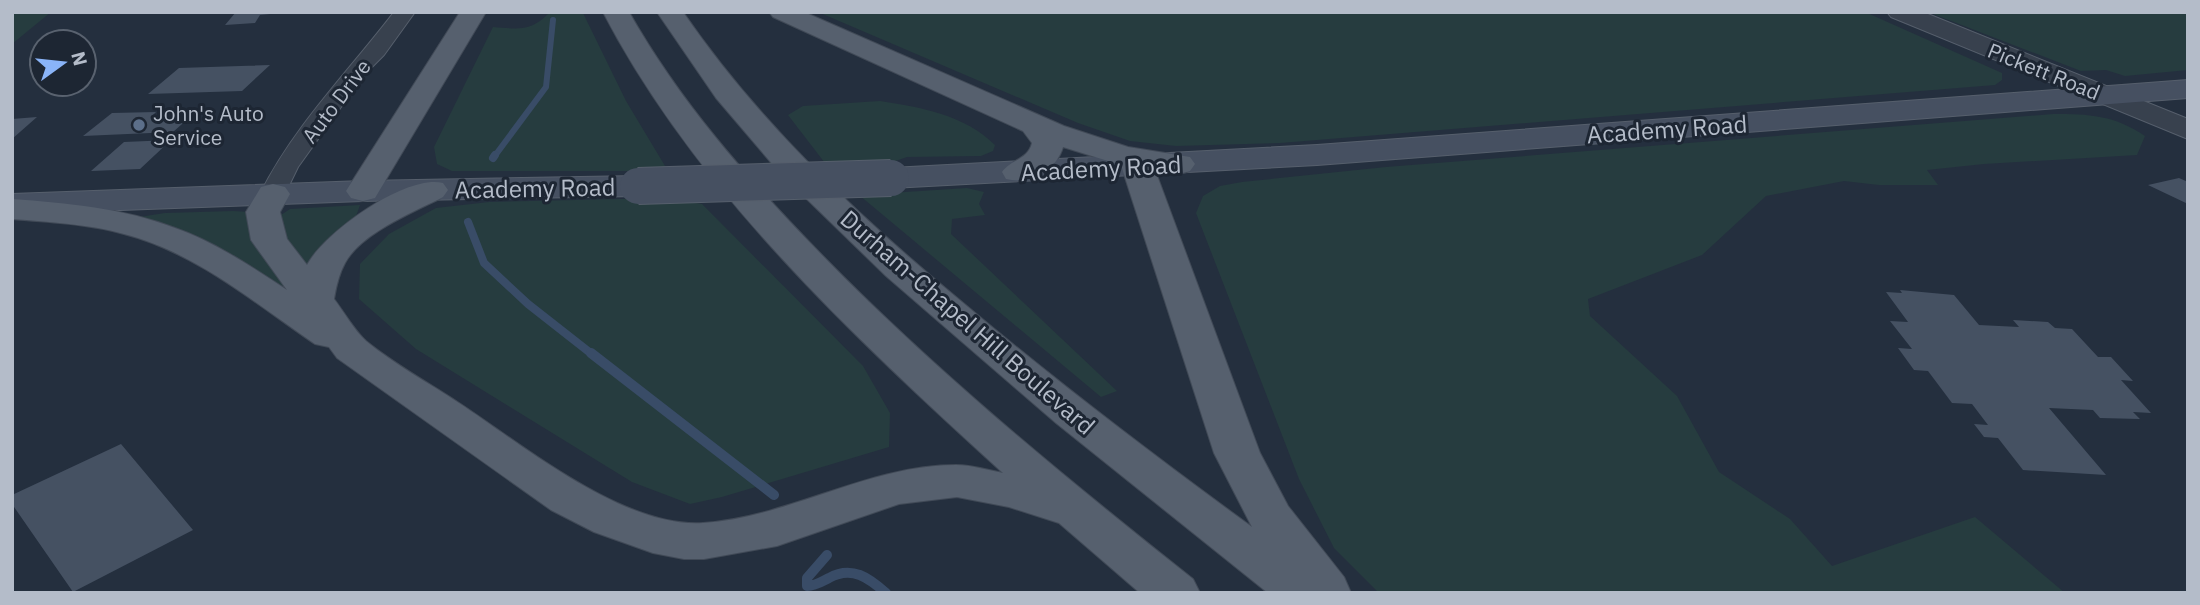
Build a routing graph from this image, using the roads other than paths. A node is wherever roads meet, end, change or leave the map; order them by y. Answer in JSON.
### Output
{"nodes":[{"id":1,"x":405,"y":12,"type":"edge"},
{"id":2,"x":473,"y":12,"type":"edge"},
{"id":3,"x":616,"y":12,"type":"edge"},
{"id":4,"x":670,"y":12,"type":"edge"},
{"id":5,"x":782,"y":12,"type":"edge"},
{"id":6,"x":1900,"y":12,"type":"edge"},
{"id":7,"x":2188,"y":89,"type":"edge"},
{"id":8,"x":2104,"y":95,"type":"junction"},
{"id":9,"x":1035,"y":125,"type":"junction"},
{"id":10,"x":2188,"y":130,"type":"edge"},
{"id":11,"x":1180,"y":164,"type":"junction"},
{"id":12,"x":1137,"y":166,"type":"junction"},
{"id":13,"x":1018,"y":172,"type":"junction"},
{"id":14,"x":431,"y":190,"type":"junction"},
{"id":15,"x":363,"y":191,"type":"junction"},
{"id":16,"x":273,"y":194,"type":"junction"},
{"id":17,"x":12,"y":206,"type":"edge"},
{"id":18,"x":314,"y":301,"type":"junction"},
{"id":19,"x":351,"y":349,"type":"junction"},
{"id":20,"x":1074,"y":510,"type":"junction"},
{"id":21,"x":1175,"y":593,"type":"edge"},
{"id":22,"x":1305,"y":593,"type":"edge"},
{"id":23,"x":1327,"y":593,"type":"edge"}],
"edges":[{"from":1,"to":16,"type":"street","name":"Auto Drive"},
{"from":2,"to":15,"type":"main road"},
{"from":3,"to":20,"type":"main road"},
{"from":4,"to":22,"type":"main road","name":"Durham-Chapel Hill Boulevard"},
{"from":5,"to":9,"type":"main road"},
{"from":6,"to":8,"type":"street","name":"Pickett Road"},
{"from":7,"to":8,"type":"main road","name":"Academy Road"},
{"from":8,"to":10,"type":"street","name":"Pickett Road"},
{"from":8,"to":11,"type":"main road","name":"Academy Road"},
{"from":9,"to":11,"type":"main road"},
{"from":9,"to":13,"type":"main road"},
{"from":11,"to":12,"type":"main road","name":"Academy Road"},
{"from":12,"to":13,"type":"main road","name":"Academy Road"},
{"from":12,"to":23,"type":"main road"},
{"from":13,"to":14,"type":"main road","name":"Academy Road","bridge":true},
{"from":14,"to":15,"type":"main road","name":"Academy Road"},
{"from":14,"to":18,"type":"main road"},
{"from":15,"to":16,"type":"main road","name":"Academy Road"},
{"from":16,"to":17,"type":"main road","name":"Academy Road"},
{"from":16,"to":18,"type":"main road"},
{"from":17,"to":19,"type":"main road"},
{"from":18,"to":19,"type":"main road"},
{"from":19,"to":20,"type":"main road"},
{"from":20,"to":21,"type":"main road"}]}
